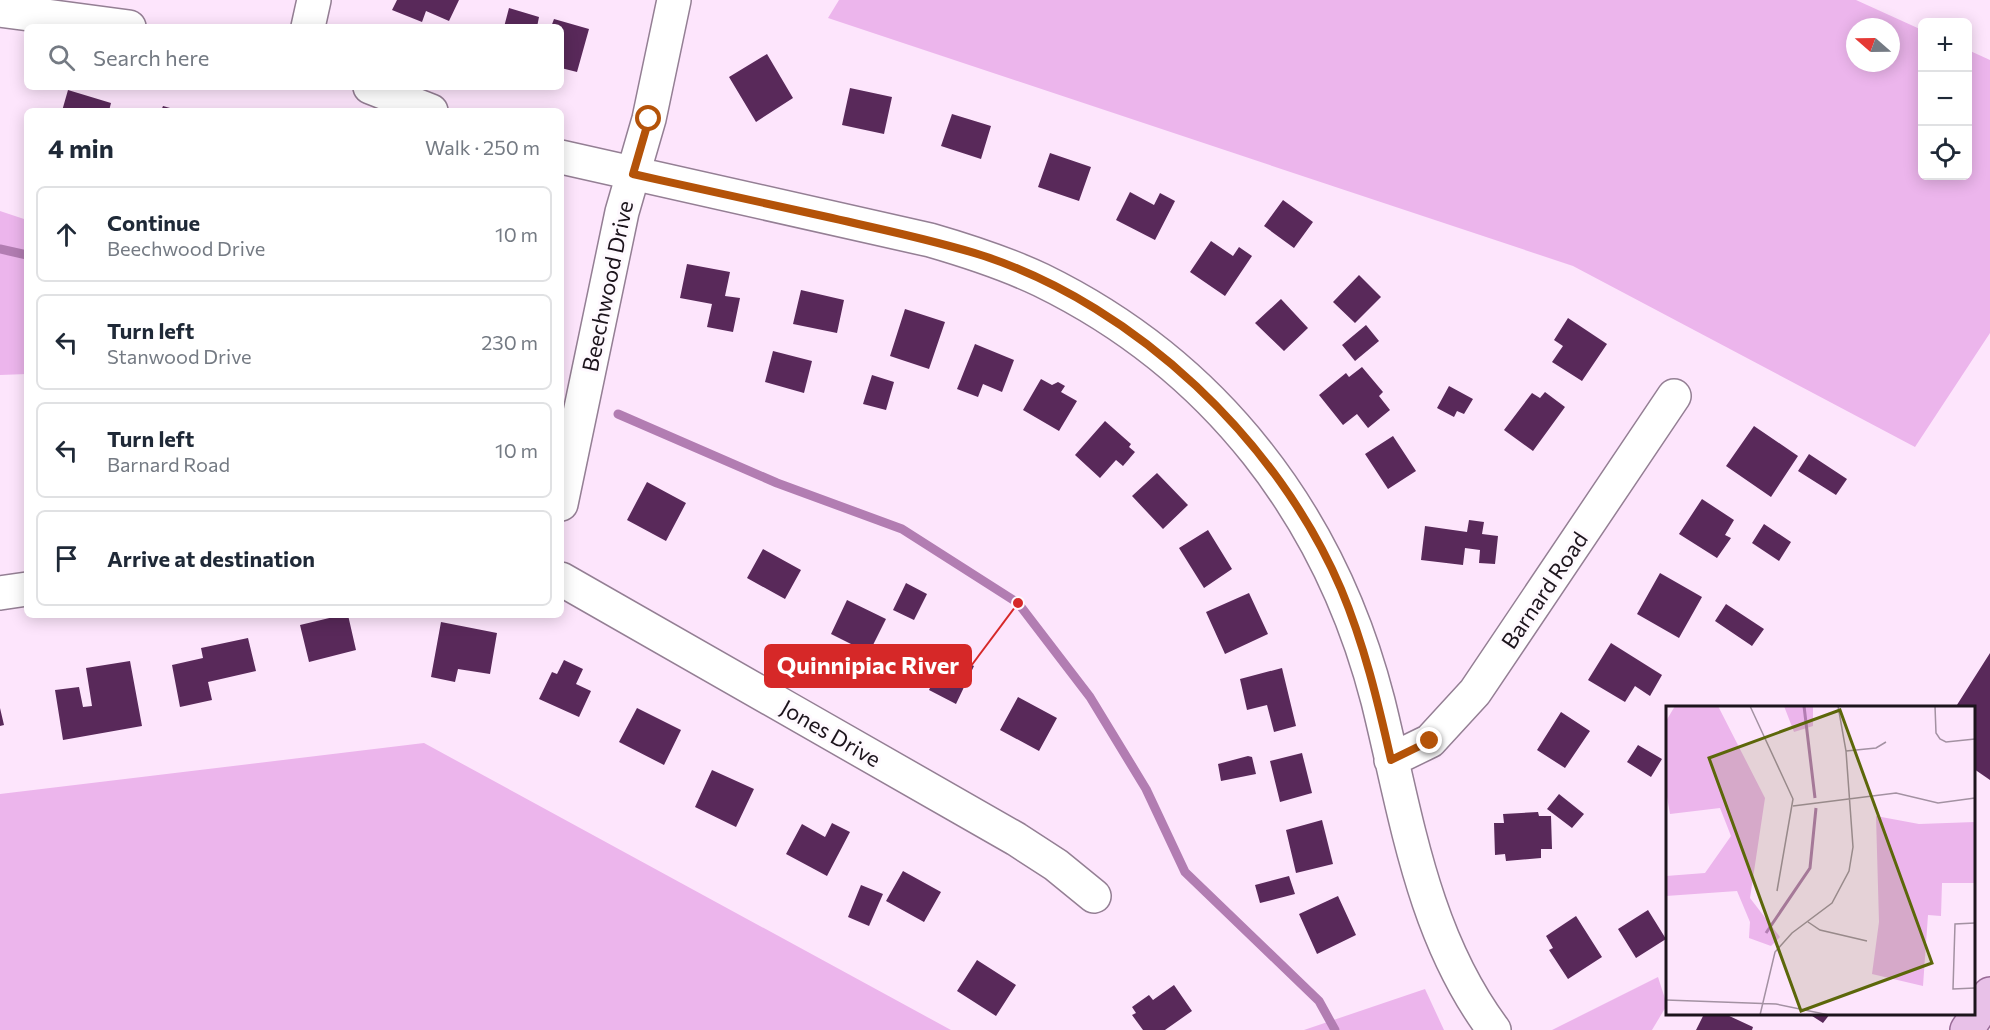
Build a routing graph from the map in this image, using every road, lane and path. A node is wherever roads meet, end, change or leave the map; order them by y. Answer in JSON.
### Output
{"nodes":[{"id":1,"x":314,"y":0,"type":"edge"},
{"id":2,"x":674,"y":0,"type":"edge"},
{"id":3,"x":0,"y":10,"type":"edge"},
{"id":4,"x":106,"y":24,"type":"edge"},
{"id":5,"x":309,"y":24,"type":"edge"},
{"id":6,"x":378,"y":90,"type":"edge"},
{"id":7,"x":423,"y":108,"type":"edge"},
{"id":8,"x":564,"y":158,"type":"edge"},
{"id":9,"x":633,"y":174,"type":"junction"},
{"id":10,"x":1674,"y":396,"type":"dead end"},
{"id":11,"x":564,"y":490,"type":"edge"},
{"id":12,"x":564,"y":581,"type":"edge"},
{"id":13,"x":24,"y":589,"type":"edge"},
{"id":14,"x":0,"y":593,"type":"edge"},
{"id":15,"x":1391,"y":760,"type":"junction"},
{"id":16,"x":1094,"y":896,"type":"dead end"},
{"id":17,"x":1990,"y":994,"type":"edge"},
{"id":18,"x":1494,"y":1030,"type":"edge"},
{"id":19,"x":1967,"y":1030,"type":"edge"}],
"edges":[{"from":1,"to":5,"type":"street"},
{"from":2,"to":9,"type":"street","name":"Beechwood Drive"},
{"from":3,"to":4,"type":"street"},
{"from":6,"to":7,"type":"street"},
{"from":8,"to":9,"type":"street"},
{"from":9,"to":11,"type":"street","name":"Beechwood Drive"},
{"from":9,"to":15,"type":"street"},
{"from":10,"to":15,"type":"street","name":"Barnard Road"},
{"from":12,"to":16,"type":"street","name":"Jones Drive"},
{"from":13,"to":14,"type":"street"},
{"from":15,"to":18,"type":"street"},
{"from":17,"to":19,"type":"main road"}]}
